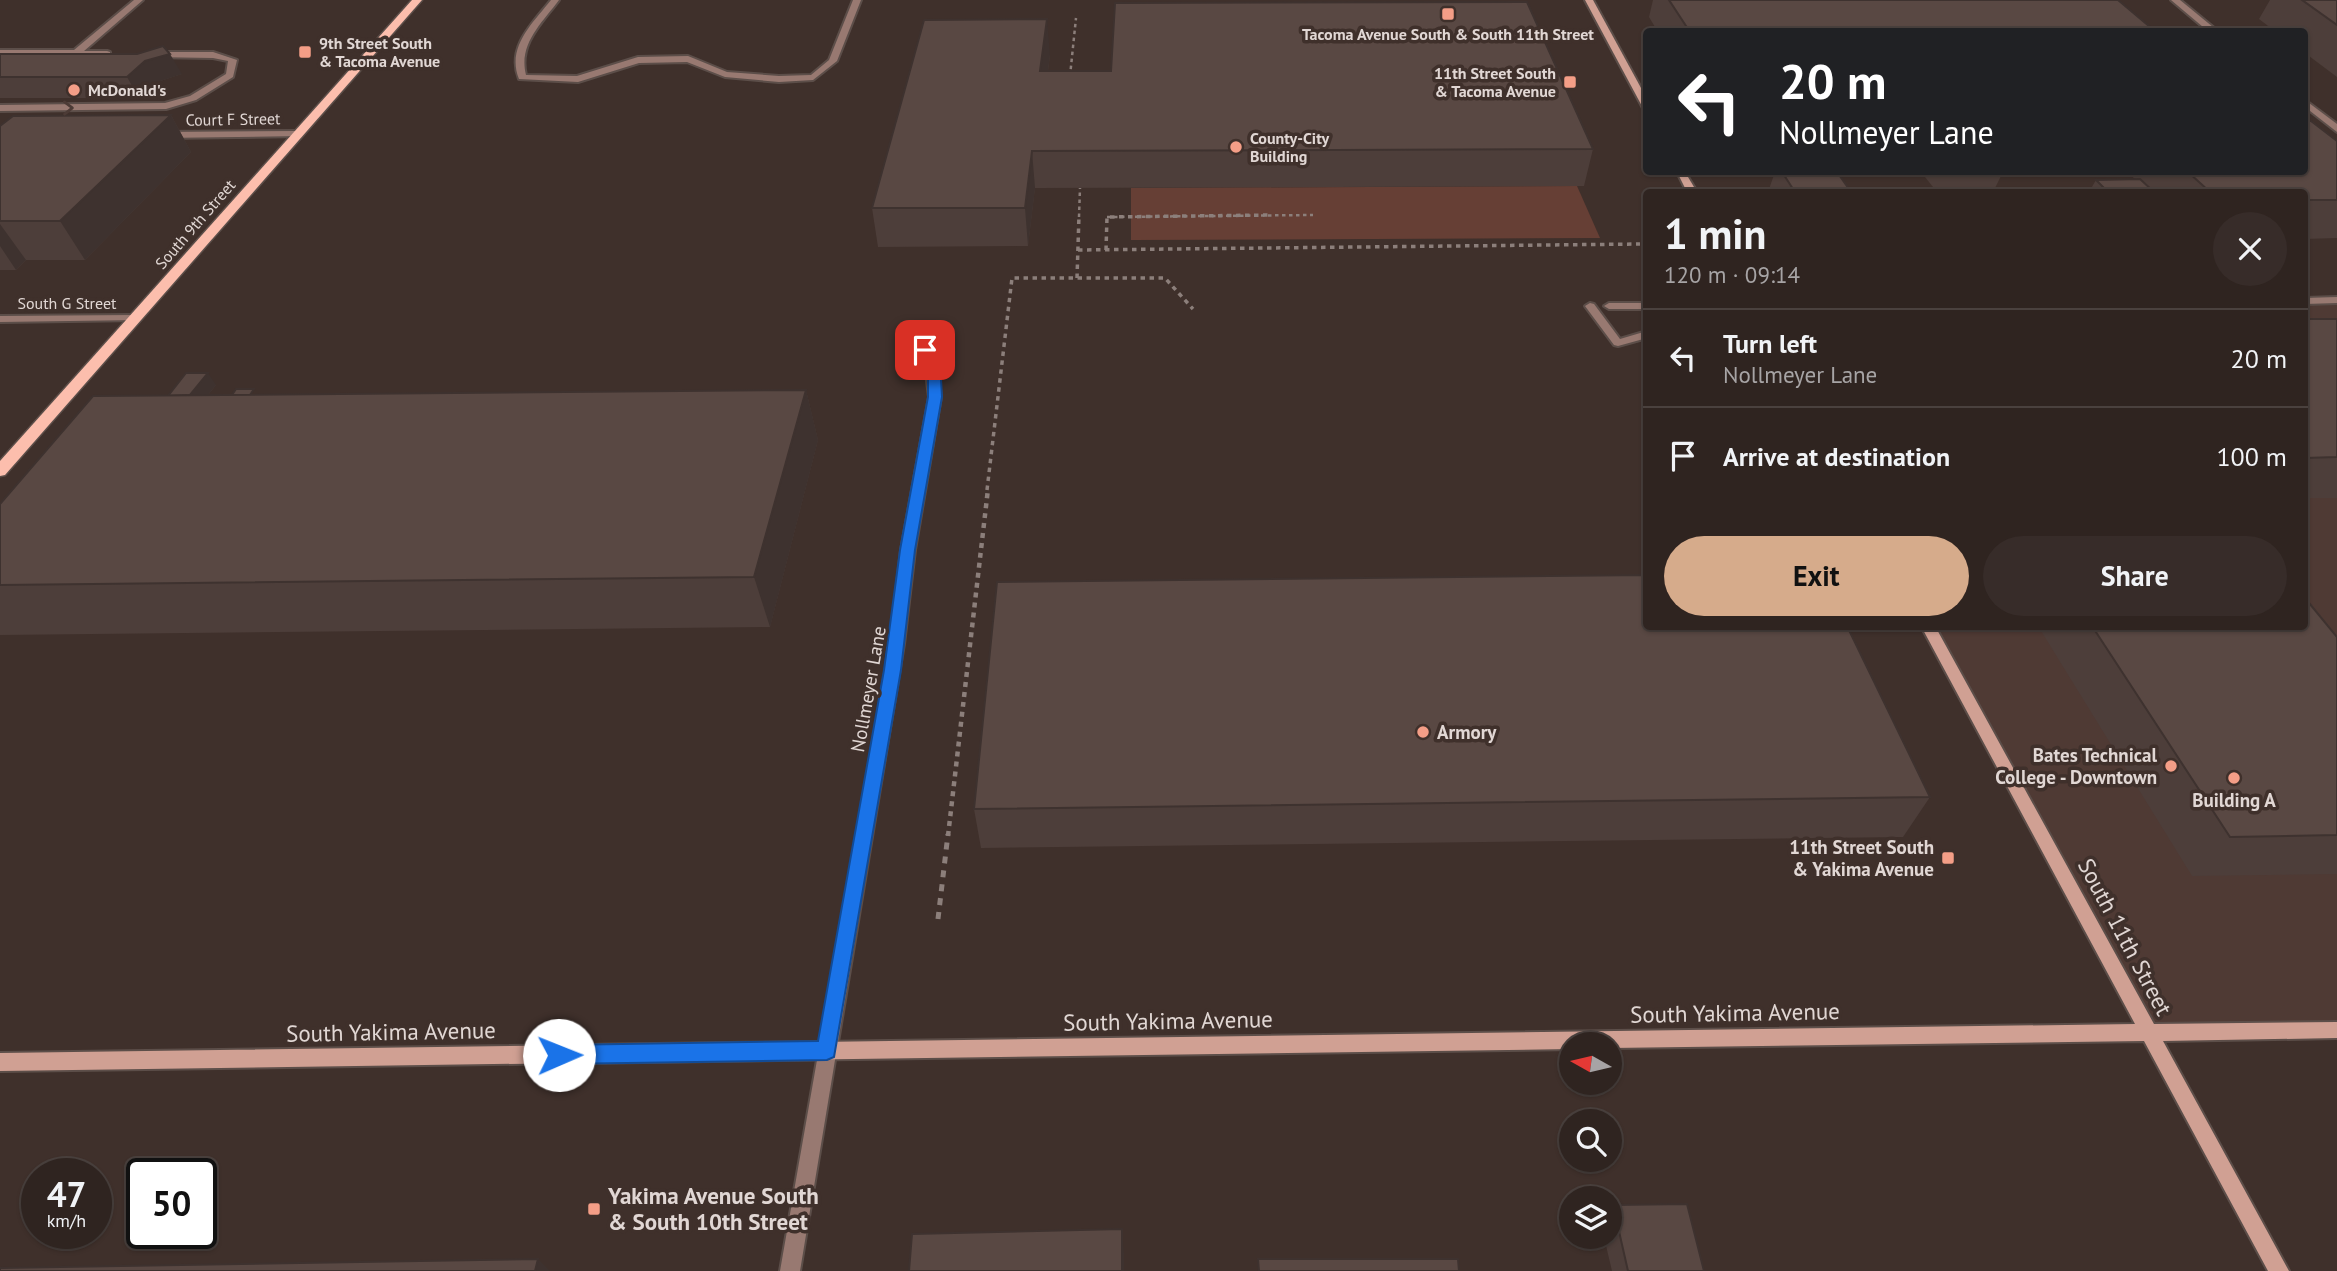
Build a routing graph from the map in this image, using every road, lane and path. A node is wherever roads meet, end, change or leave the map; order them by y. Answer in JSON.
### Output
{"nodes":[{"id":1,"x":139,"y":0,"type":"edge"},
{"id":2,"x":416,"y":0,"type":"edge"},
{"id":3,"x":555,"y":0,"type":"edge"},
{"id":4,"x":857,"y":0,"type":"edge"},
{"id":5,"x":1589,"y":0,"type":"edge"},
{"id":6,"x":2175,"y":0,"type":"edge"},
{"id":7,"x":1076,"y":18,"type":"dead end"},
{"id":8,"x":2210,"y":28,"type":"edge"},
{"id":9,"x":0,"y":53,"type":"edge"},
{"id":10,"x":76,"y":54,"type":"junction"},
{"id":11,"x":117,"y":54,"type":"edge"},
{"id":12,"x":144,"y":54,"type":"edge"},
{"id":13,"x":1070,"y":82,"type":"edge"},
{"id":14,"x":1643,"y":101,"type":"edge"},
{"id":15,"x":2308,"y":106,"type":"edge"},
{"id":16,"x":0,"y":108,"type":"edge"},
{"id":17,"x":2308,"y":117,"type":"edge"},
{"id":18,"x":2321,"y":117,"type":"junction"},
{"id":19,"x":2337,"y":117,"type":"edge"},
{"id":20,"x":2337,"y":129,"type":"edge"},
{"id":21,"x":298,"y":134,"type":"junction"},
{"id":22,"x":150,"y":135,"type":"edge"},
{"id":23,"x":1080,"y":188,"type":"edge"},
{"id":24,"x":1313,"y":215,"type":"dead end"},
{"id":25,"x":1640,"y":244,"type":"dead end"},
{"id":26,"x":1078,"y":250,"type":"junction"},
{"id":27,"x":1106,"y":250,"type":"junction"},
{"id":28,"x":1077,"y":278,"type":"junction"},
{"id":29,"x":2337,"y":300,"type":"edge"},
{"id":30,"x":2308,"y":301,"type":"edge"},
{"id":31,"x":1591,"y":306,"type":"dead end"},
{"id":32,"x":1609,"y":306,"type":"dead end"},
{"id":33,"x":1643,"y":306,"type":"edge"},
{"id":34,"x":1193,"y":309,"type":"dead end"},
{"id":35,"x":135,"y":318,"type":"junction"},
{"id":36,"x":0,"y":319,"type":"edge"},
{"id":37,"x":1643,"y":335,"type":"edge"},
{"id":38,"x":915,"y":337,"type":"dead end"},
{"id":39,"x":0,"y":471,"type":"edge"},
{"id":40,"x":1930,"y":630,"type":"edge"},
{"id":41,"x":938,"y":919,"type":"dead end"},
{"id":42,"x":2337,"y":1030,"type":"edge"},
{"id":43,"x":2149,"y":1032,"type":"junction"},
{"id":44,"x":827,"y":1050,"type":"junction"},
{"id":45,"x":0,"y":1062,"type":"edge"},
{"id":46,"x":790,"y":1271,"type":"edge"},
{"id":47,"x":2279,"y":1271,"type":"edge"}],
"edges":[{"from":1,"to":10,"type":"street"},
{"from":2,"to":21,"type":"main road","name":"South 9th Street"},
{"from":3,"to":4,"type":"street"},
{"from":5,"to":14,"type":"main road"},
{"from":6,"to":8,"type":"street"},
{"from":7,"to":13,"type":"path"},
{"from":9,"to":10,"type":"street"},
{"from":10,"to":11,"type":"street"},
{"from":16,"to":12,"type":"street","one_way":true},
{"from":15,"to":18,"type":"street"},
{"from":17,"to":18,"type":"street"},
{"from":18,"to":19,"type":"street"},
{"from":18,"to":20,"type":"street"},
{"from":21,"to":22,"type":"street","name":"Court F Street"},
{"from":21,"to":35,"type":"main road","name":"South 9th Street"},
{"from":23,"to":26,"type":"path"},
{"from":24,"to":27,"type":"path"},
{"from":25,"to":27,"type":"path"},
{"from":26,"to":27,"type":"path"},
{"from":26,"to":28,"type":"path"},
{"from":28,"to":34,"type":"path"},
{"from":28,"to":41,"type":"path"},
{"from":29,"to":30,"type":"street"},
{"from":31,"to":37,"type":"street"},
{"from":32,"to":33,"type":"street"},
{"from":35,"to":36,"type":"street","name":"South G Street"},
{"from":35,"to":39,"type":"main road","name":"South 9th Street"},
{"from":38,"to":44,"type":"street","name":"Nollmeyer Lane"},
{"from":40,"to":43,"type":"main road","name":"South 11th Street"},
{"from":42,"to":43,"type":"main road","name":"South Yakima Avenue"},
{"from":43,"to":44,"type":"main road","name":"South Yakima Avenue"},
{"from":43,"to":47,"type":"main road","name":"South 11th Street"},
{"from":44,"to":45,"type":"main road","name":"South Yakima Avenue"},
{"from":44,"to":46,"type":"street","name":"Nollmeyer Lane"}]}
